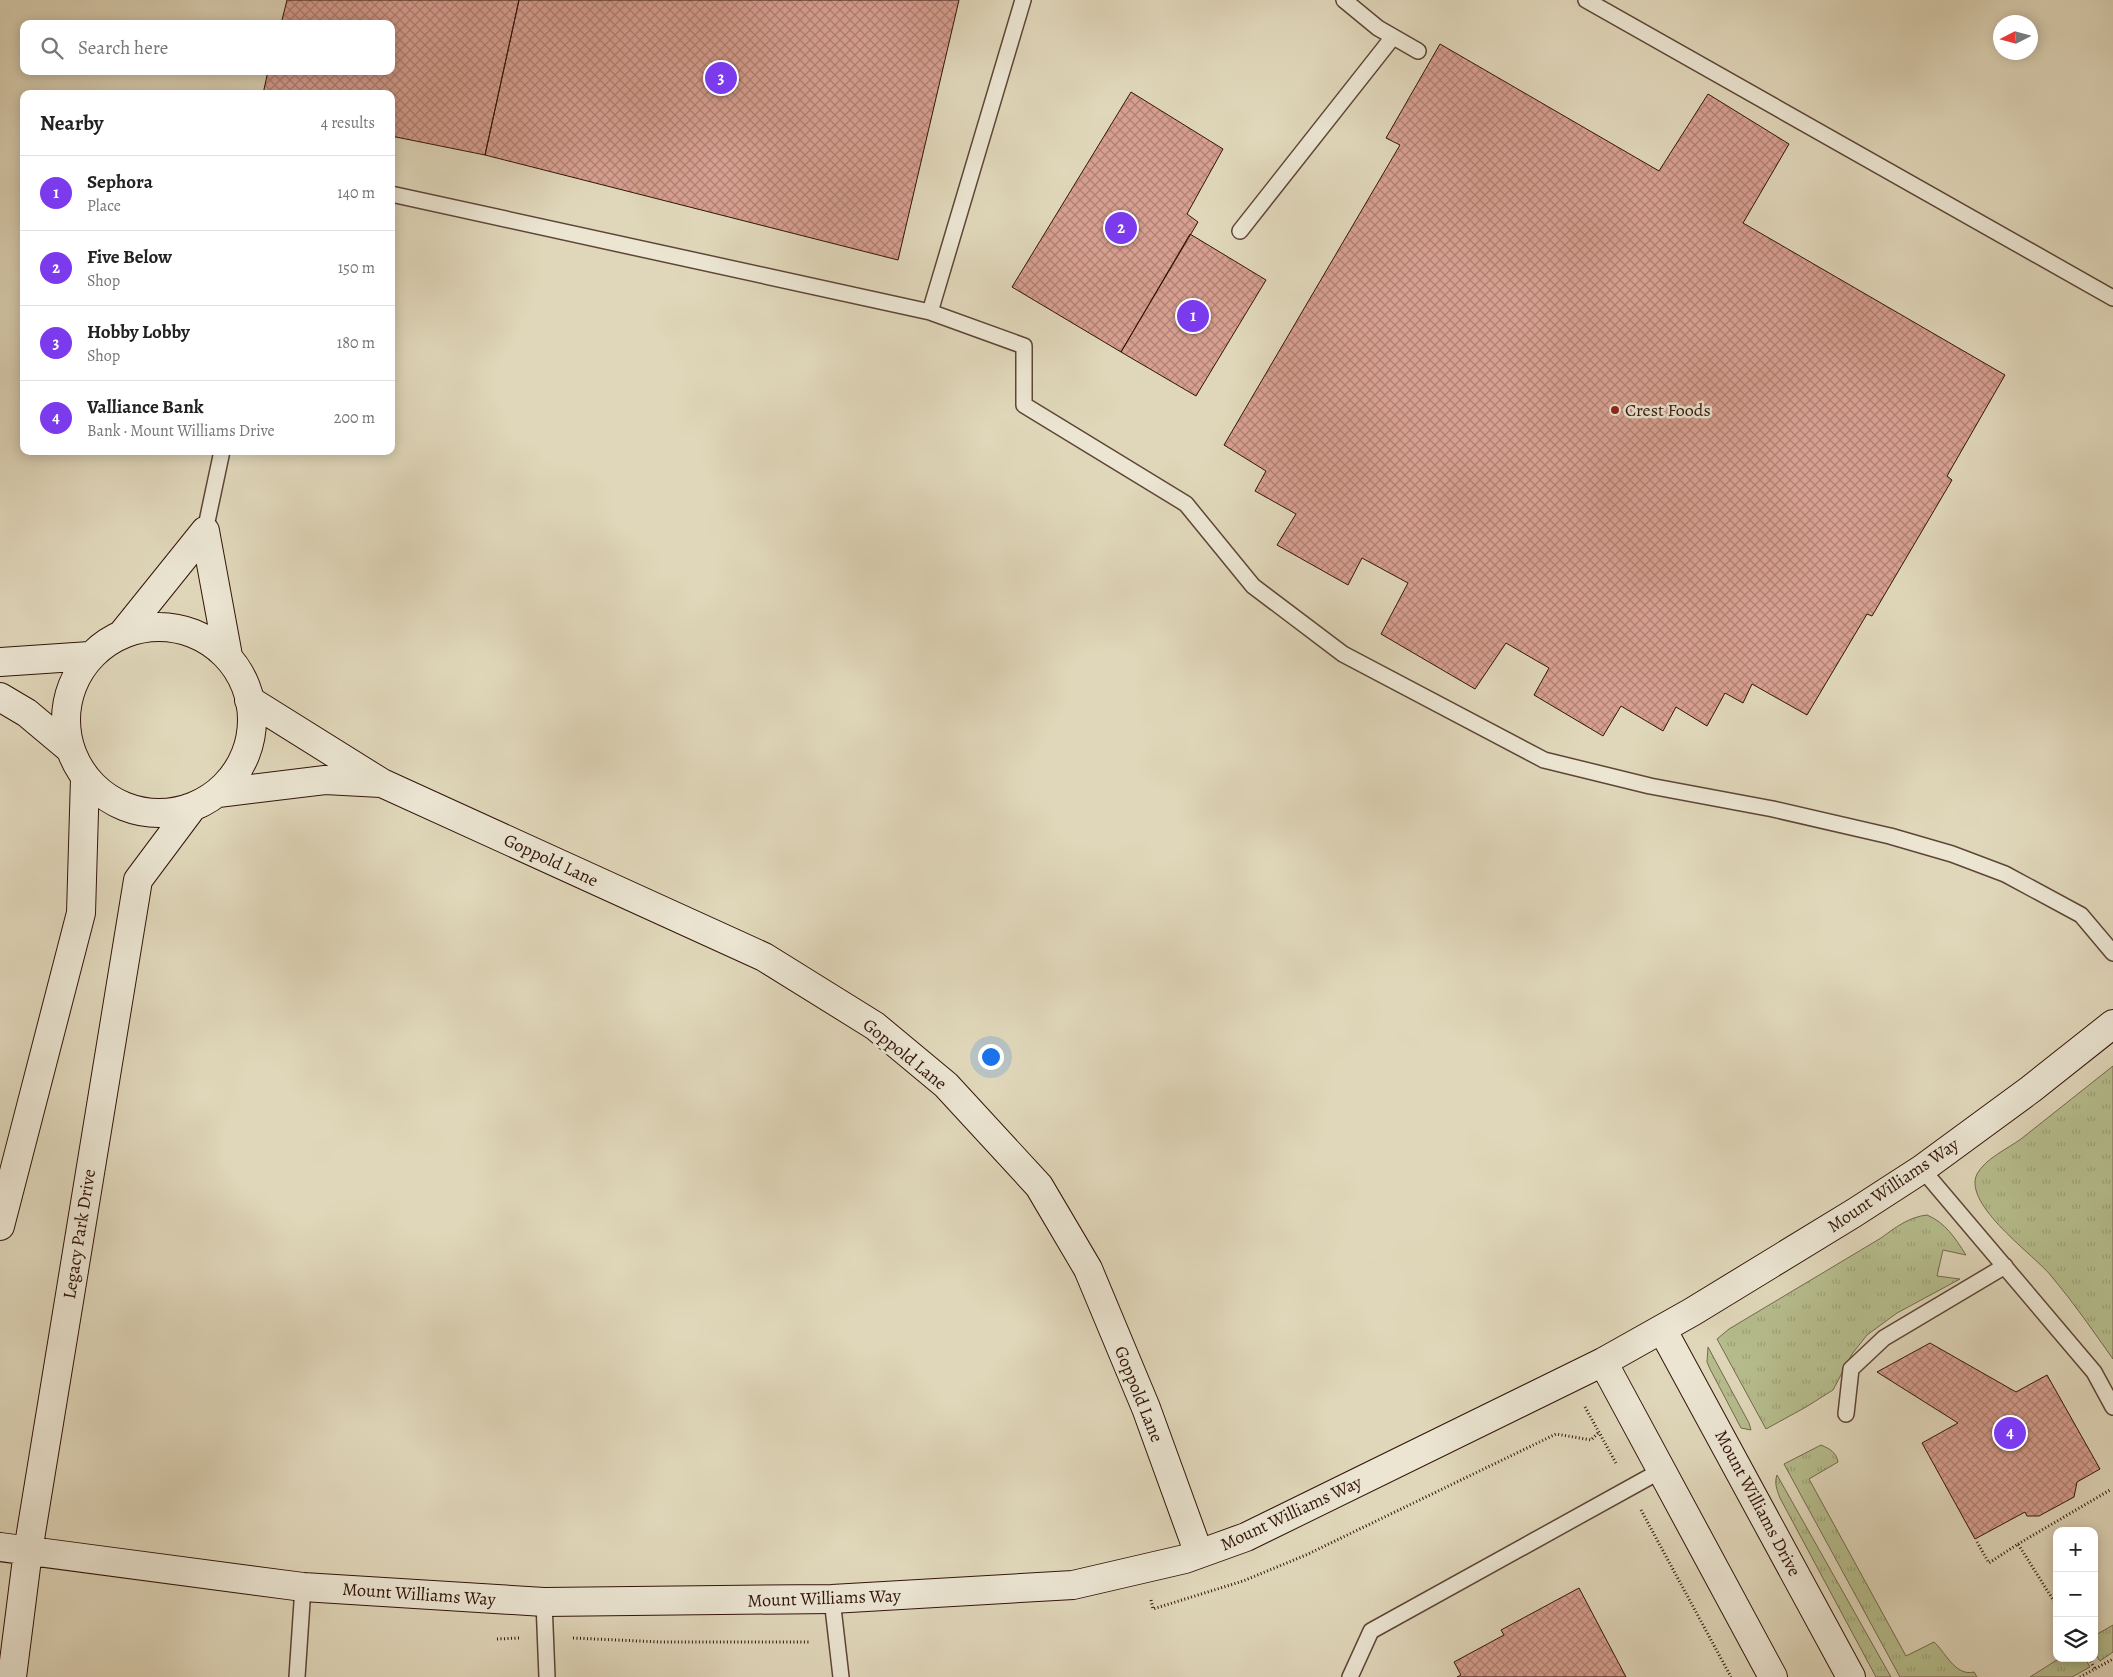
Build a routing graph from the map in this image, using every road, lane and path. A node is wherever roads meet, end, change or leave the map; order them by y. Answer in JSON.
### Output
{"nodes":[{"id":1,"x":1023,"y":0,"type":"edge"},
{"id":2,"x":1344,"y":0,"type":"edge"},
{"id":3,"x":1586,"y":0,"type":"edge"},
{"id":4,"x":1393,"y":37,"type":"junction"},
{"id":5,"x":1418,"y":51,"type":"dead end"},
{"id":6,"x":395,"y":195,"type":"edge"},
{"id":7,"x":1240,"y":231,"type":"dead end"},
{"id":8,"x":2113,"y":298,"type":"edge"},
{"id":9,"x":930,"y":312,"type":"junction"},
{"id":10,"x":221,"y":455,"type":"edge"},
{"id":11,"x":205,"y":530,"type":"junction"},
{"id":12,"x":123,"y":633,"type":"junction"},
{"id":13,"x":90,"y":656,"type":"junction"},
{"id":14,"x":228,"y":656,"type":"junction"},
{"id":15,"x":0,"y":662,"type":"edge"},
{"id":16,"x":0,"y":697,"type":"edge"},
{"id":17,"x":250,"y":700,"type":"junction"},
{"id":18,"x":70,"y":749,"type":"junction"},
{"id":19,"x":85,"y":778,"type":"junction"},
{"id":20,"x":382,"y":783,"type":"junction"},
{"id":21,"x":218,"y":793,"type":"junction"},
{"id":22,"x":192,"y":808,"type":"junction"},
{"id":23,"x":2113,"y":953,"type":"edge"},
{"id":24,"x":2113,"y":1024,"type":"edge"},
{"id":25,"x":1922,"y":1169,"type":"junction"},
{"id":26,"x":0,"y":1226,"type":"edge"},
{"id":27,"x":2005,"y":1266,"type":"junction"},
{"id":28,"x":1662,"y":1329,"type":"junction"},
{"id":29,"x":1603,"y":1362,"type":"junction"},
{"id":30,"x":1584,"y":1405,"type":"dead end"},
{"id":31,"x":2113,"y":1406,"type":"edge"},
{"id":32,"x":1846,"y":1414,"type":"dead end"},
{"id":33,"x":1599,"y":1432,"type":"junction"},
{"id":34,"x":1662,"y":1470,"type":"junction"},
{"id":35,"x":1629,"y":1488,"type":"junction"},
{"id":36,"x":2110,"y":1490,"type":"dead end"},
{"id":37,"x":1976,"y":1542,"type":"dead end"},
{"id":38,"x":2018,"y":1544,"type":"junction"},
{"id":39,"x":0,"y":1547,"type":"edge"},
{"id":40,"x":28,"y":1551,"type":"junction"},
{"id":41,"x":1199,"y":1554,"type":"junction"},
{"id":42,"x":303,"y":1587,"type":"junction"},
{"id":43,"x":832,"y":1599,"type":"junction"},
{"id":44,"x":1150,"y":1599,"type":"dead end"},
{"id":45,"x":2053,"y":1600,"type":"edge"},
{"id":46,"x":544,"y":1602,"type":"junction"},
{"id":47,"x":497,"y":1638,"type":"dead end"},
{"id":48,"x":545,"y":1638,"type":"junction"},
{"id":49,"x":837,"y":1642,"type":"junction"},
{"id":50,"x":2113,"y":1659,"type":"edge"},
{"id":51,"x":2092,"y":1662,"type":"edge"},
{"id":52,"x":2096,"y":1668,"type":"junction"},
{"id":53,"x":12,"y":1677,"type":"edge"},
{"id":54,"x":297,"y":1677,"type":"edge"},
{"id":55,"x":547,"y":1677,"type":"edge"},
{"id":56,"x":841,"y":1677,"type":"edge"},
{"id":57,"x":1350,"y":1677,"type":"edge"},
{"id":58,"x":1731,"y":1677,"type":"edge"},
{"id":59,"x":1773,"y":1677,"type":"edge"},
{"id":60,"x":1852,"y":1677,"type":"edge"},
{"id":61,"x":2080,"y":1677,"type":"edge"}],
"edges":[{"from":1,"to":9,"type":"lane"},
{"from":2,"to":4,"type":"lane"},
{"from":3,"to":8,"type":"lane"},
{"from":4,"to":5,"type":"lane"},
{"from":4,"to":7,"type":"lane"},
{"from":6,"to":9,"type":"lane"},
{"from":9,"to":23,"type":"lane"},
{"from":10,"to":11,"type":"lane"},
{"from":11,"to":12,"type":"street"},
{"from":11,"to":14,"type":"street"},
{"from":12,"to":13,"type":"street"},
{"from":12,"to":14,"type":"street"},
{"from":13,"to":15,"type":"street"},
{"from":13,"to":18,"type":"street"},
{"from":14,"to":17,"type":"street"},
{"from":16,"to":18,"type":"street"},
{"from":17,"to":20,"type":"street","name":"Goppold Lane"},
{"from":17,"to":21,"type":"street"},
{"from":18,"to":19,"type":"street"},
{"from":19,"to":22,"type":"street"},
{"from":19,"to":26,"type":"street"},
{"from":20,"to":21,"type":"street","name":"Goppold Lane"},
{"from":20,"to":41,"type":"street","name":"Goppold Lane"},
{"from":21,"to":22,"type":"street"},
{"from":22,"to":40,"type":"street","name":"Legacy Park Drive"},
{"from":24,"to":25,"type":"street","name":"Mount Williams Way"},
{"from":25,"to":27,"type":"lane"},
{"from":25,"to":28,"type":"street","name":"Mount Williams Way"},
{"from":27,"to":31,"type":"lane"},
{"from":27,"to":32,"type":"lane"},
{"from":28,"to":29,"type":"street","name":"Mount Williams Way"},
{"from":28,"to":60,"type":"street","name":"Mount Williams Drive"},
{"from":29,"to":34,"type":"street"},
{"from":29,"to":41,"type":"street","name":"Mount Williams Way"},
{"from":30,"to":33,"type":"path"},
{"from":33,"to":35,"type":"path"},
{"from":33,"to":44,"type":"path"},
{"from":34,"to":35,"type":"lane"},
{"from":34,"to":59,"type":"street"},
{"from":35,"to":57,"type":"lane"},
{"from":35,"to":58,"type":"path"},
{"from":36,"to":38,"type":"path"},
{"from":37,"to":38,"type":"path"},
{"from":38,"to":45,"type":"path"},
{"from":39,"to":40,"type":"street","name":"Mount Williams Way"},
{"from":40,"to":42,"type":"street","name":"Mount Williams Way"},
{"from":40,"to":53,"type":"street","name":"Legacy Park Drive"},
{"from":41,"to":43,"type":"street","name":"Mount Williams Way"},
{"from":42,"to":46,"type":"street","name":"Mount Williams Way"},
{"from":42,"to":54,"type":"lane"},
{"from":43,"to":46,"type":"street","name":"Mount Williams Way"},
{"from":43,"to":49,"type":"lane"},
{"from":46,"to":48,"type":"lane"},
{"from":47,"to":48,"type":"path"},
{"from":48,"to":49,"type":"path"},
{"from":48,"to":55,"type":"lane"},
{"from":49,"to":56,"type":"lane"},
{"from":50,"to":52,"type":"path"},
{"from":51,"to":52,"type":"path"},
{"from":52,"to":61,"type":"path"}]}
